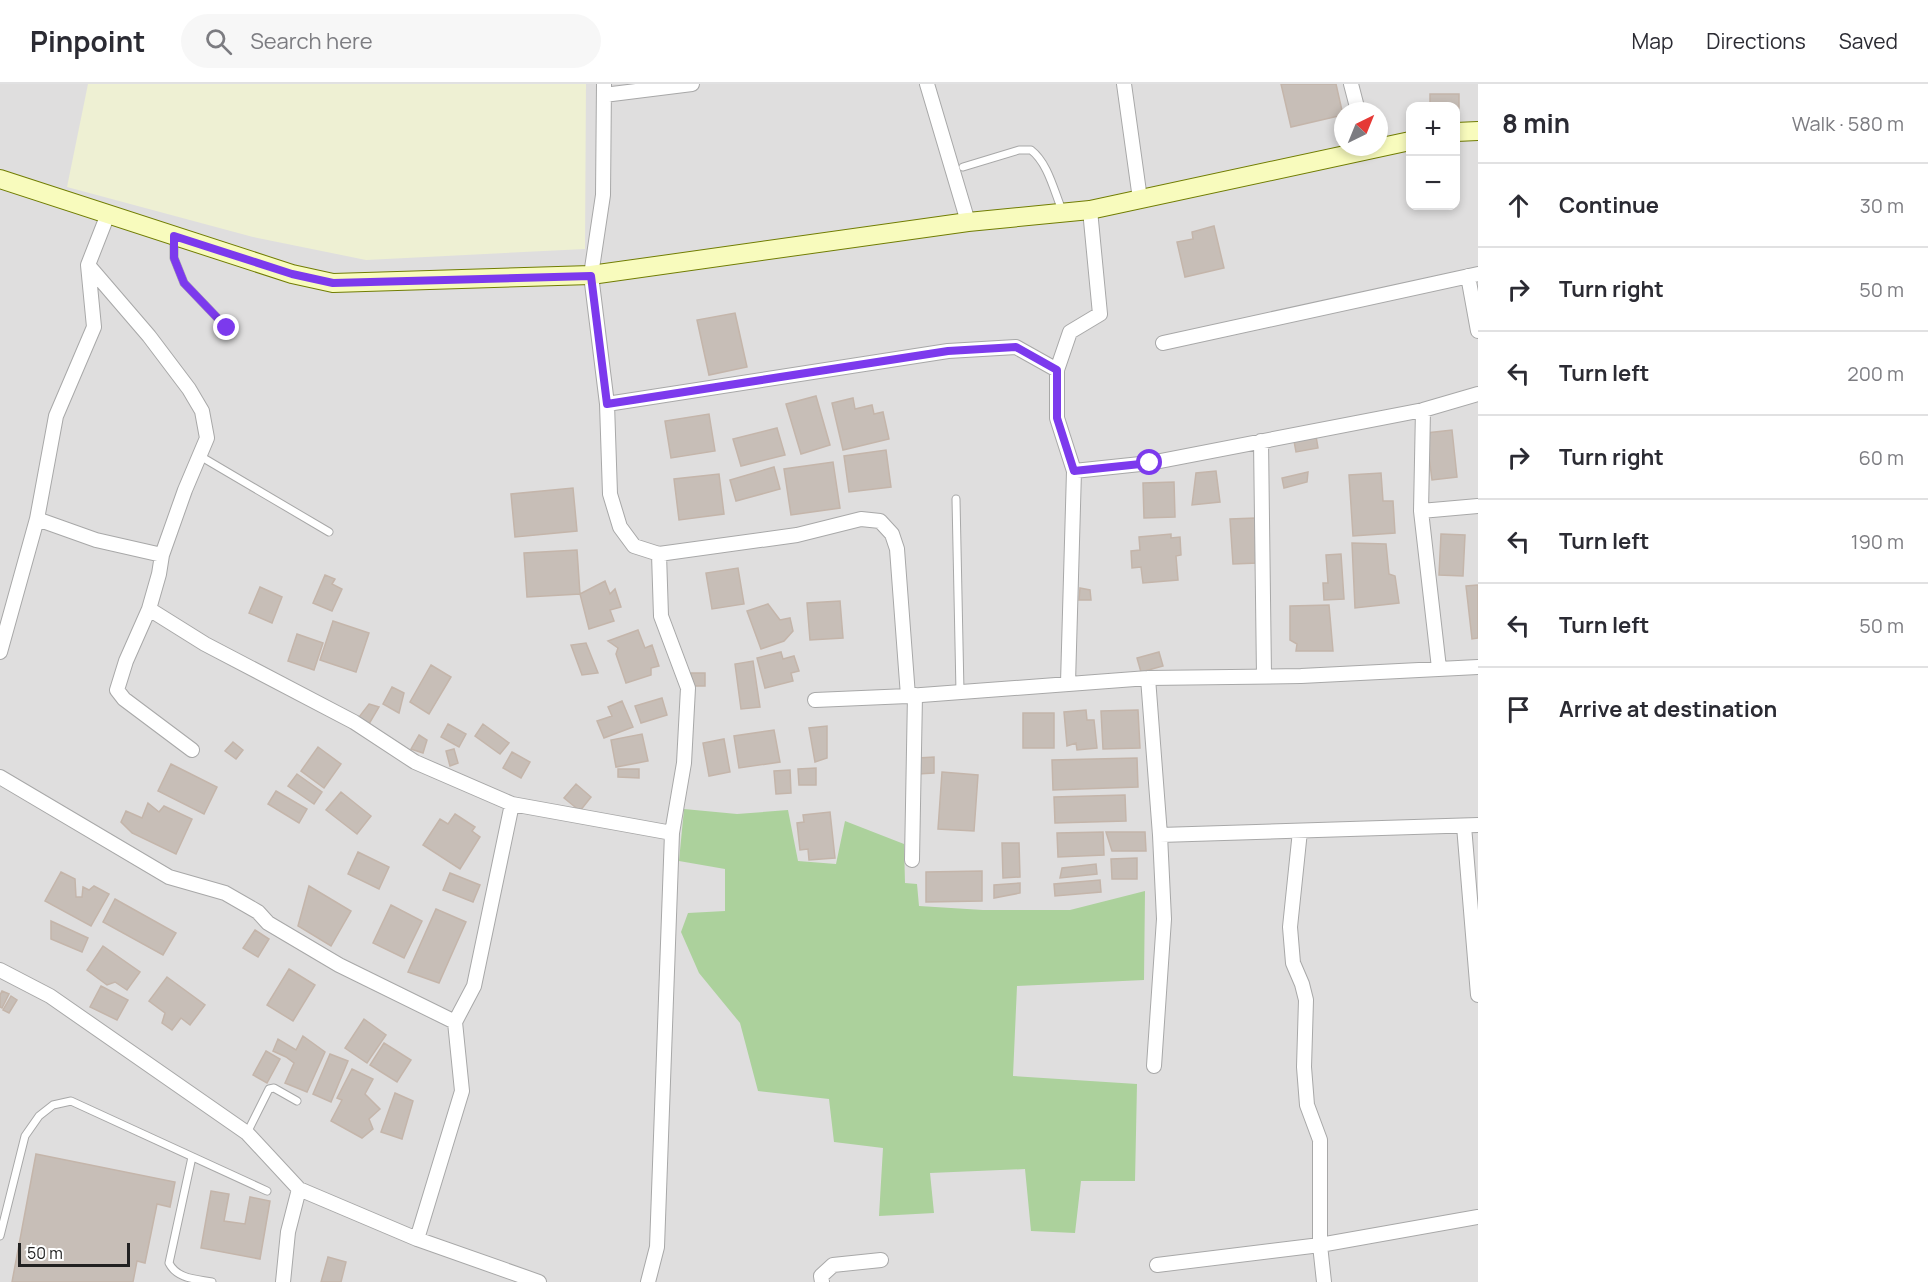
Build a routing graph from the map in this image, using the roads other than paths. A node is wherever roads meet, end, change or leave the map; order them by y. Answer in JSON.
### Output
{"nodes":[{"id":1,"x":692,"y":84,"type":"edge"},
{"id":2,"x":927,"y":84,"type":"edge"},
{"id":3,"x":1124,"y":84,"type":"edge"},
{"id":4,"x":1351,"y":84,"type":"edge"},
{"id":5,"x":604,"y":90,"type":"edge"},
{"id":6,"x":1356,"y":102,"type":"edge"},
{"id":7,"x":1478,"y":131,"type":"edge"},
{"id":8,"x":1460,"y":132,"type":"edge"},
{"id":9,"x":1406,"y":142,"type":"edge"},
{"id":10,"x":1388,"y":145,"type":"edge"},
{"id":11,"x":1334,"y":155,"type":"edge"},
{"id":12,"x":963,"y":167,"type":"dead end"},
{"id":13,"x":0,"y":179,"type":"edge"},
{"id":14,"x":1140,"y":199,"type":"junction"},
{"id":15,"x":1090,"y":210,"type":"junction"},
{"id":16,"x":1063,"y":213,"type":"junction"},
{"id":17,"x":108,"y":214,"type":"junction"},
{"id":18,"x":968,"y":222,"type":"junction"},
{"id":19,"x":174,"y":236,"type":"junction"},
{"id":20,"x":88,"y":265,"type":"junction"},
{"id":21,"x":1473,"y":275,"type":"edge"},
{"id":22,"x":591,"y":276,"type":"junction"},
{"id":23,"x":227,"y":328,"type":"dead end"},
{"id":24,"x":1478,"y":331,"type":"edge"},
{"id":25,"x":1163,"y":343,"type":"dead end"},
{"id":26,"x":1057,"y":370,"type":"junction"},
{"id":27,"x":1478,"y":394,"type":"edge"},
{"id":28,"x":607,"y":404,"type":"junction"},
{"id":29,"x":1423,"y":410,"type":"junction"},
{"id":30,"x":1261,"y":441,"type":"junction"},
{"id":31,"x":200,"y":456,"type":"junction"},
{"id":32,"x":1074,"y":471,"type":"junction"},
{"id":33,"x":956,"y":499,"type":"dead end"},
{"id":34,"x":1478,"y":506,"type":"edge"},
{"id":35,"x":1421,"y":511,"type":"junction"},
{"id":36,"x":37,"y":519,"type":"junction"},
{"id":37,"x":329,"y":532,"type":"dead end"},
{"id":38,"x":658,"y":554,"type":"junction"},
{"id":39,"x":162,"y":555,"type":"junction"},
{"id":40,"x":149,"y":609,"type":"junction"},
{"id":41,"x":0,"y":652,"type":"edge"},
{"id":42,"x":1478,"y":667,"type":"edge"},
{"id":43,"x":1439,"y":668,"type":"junction"},
{"id":44,"x":1264,"y":676,"type":"junction"},
{"id":45,"x":1148,"y":678,"type":"junction"},
{"id":46,"x":1068,"y":683,"type":"junction"},
{"id":47,"x":960,"y":692,"type":"junction"},
{"id":48,"x":912,"y":696,"type":"junction"},
{"id":49,"x":816,"y":700,"type":"dead end"},
{"id":50,"x":192,"y":750,"type":"dead end"},
{"id":51,"x":0,"y":777,"type":"edge"},
{"id":52,"x":512,"y":804,"type":"junction"},
{"id":53,"x":1471,"y":826,"type":"edge"},
{"id":54,"x":1300,"y":831,"type":"junction"},
{"id":55,"x":672,"y":833,"type":"junction"},
{"id":56,"x":1160,"y":835,"type":"junction"},
{"id":57,"x":912,"y":860,"type":"dead end"},
{"id":58,"x":0,"y":970,"type":"edge"},
{"id":59,"x":1478,"y":987,"type":"edge"},
{"id":60,"x":1478,"y":995,"type":"edge"},
{"id":61,"x":455,"y":1022,"type":"junction"},
{"id":62,"x":1154,"y":1066,"type":"dead end"},
{"id":63,"x":297,"y":1101,"type":"dead end"},
{"id":64,"x":247,"y":1133,"type":"junction"},
{"id":65,"x":192,"y":1156,"type":"junction"},
{"id":66,"x":299,"y":1189,"type":"junction"},
{"id":67,"x":267,"y":1191,"type":"dead end"},
{"id":68,"x":1478,"y":1217,"type":"edge"},
{"id":69,"x":0,"y":1236,"type":"edge"},
{"id":70,"x":417,"y":1239,"type":"junction"},
{"id":71,"x":1320,"y":1245,"type":"junction"},
{"id":72,"x":881,"y":1260,"type":"dead end"},
{"id":73,"x":1157,"y":1265,"type":"dead end"},
{"id":74,"x":212,"y":1282,"type":"edge"},
{"id":75,"x":283,"y":1282,"type":"edge"},
{"id":76,"x":539,"y":1282,"type":"edge"},
{"id":77,"x":648,"y":1282,"type":"edge"},
{"id":78,"x":822,"y":1282,"type":"edge"},
{"id":79,"x":1324,"y":1282,"type":"edge"}],
"edges":[{"from":1,"to":5,"type":"street"},
{"from":2,"to":18,"type":"street"},
{"from":3,"to":14,"type":"street"},
{"from":4,"to":6,"type":"street"},
{"from":5,"to":22,"type":"street"},
{"from":7,"to":8,"type":"street"},
{"from":9,"to":10,"type":"street"},
{"from":11,"to":14,"type":"street"},
{"from":12,"to":16,"type":"lane"},
{"from":13,"to":17,"type":"street"},
{"from":14,"to":15,"type":"street"},
{"from":15,"to":16,"type":"street"},
{"from":15,"to":26,"type":"street"},
{"from":16,"to":18,"type":"street"},
{"from":17,"to":19,"type":"street"},
{"from":17,"to":20,"type":"street"},
{"from":18,"to":22,"type":"street"},
{"from":19,"to":22,"type":"street"},
{"from":19,"to":23,"type":"lane"},
{"from":20,"to":31,"type":"street"},
{"from":20,"to":36,"type":"street"},
{"from":21,"to":24,"type":"street"},
{"from":21,"to":25,"type":"street"},
{"from":22,"to":28,"type":"street"},
{"from":26,"to":28,"type":"street"},
{"from":26,"to":32,"type":"street"},
{"from":27,"to":29,"type":"street"},
{"from":28,"to":38,"type":"street"},
{"from":29,"to":30,"type":"street"},
{"from":29,"to":35,"type":"street"},
{"from":30,"to":32,"type":"street"},
{"from":30,"to":44,"type":"street"},
{"from":31,"to":37,"type":"lane"},
{"from":31,"to":39,"type":"street"},
{"from":32,"to":46,"type":"street"},
{"from":33,"to":47,"type":"lane"},
{"from":34,"to":35,"type":"street"},
{"from":35,"to":43,"type":"street"},
{"from":36,"to":39,"type":"street"},
{"from":36,"to":41,"type":"street"},
{"from":38,"to":48,"type":"street"},
{"from":38,"to":55,"type":"street"},
{"from":39,"to":40,"type":"street"},
{"from":40,"to":50,"type":"street"},
{"from":40,"to":52,"type":"street"},
{"from":42,"to":43,"type":"street"},
{"from":43,"to":44,"type":"street"},
{"from":44,"to":45,"type":"street"},
{"from":45,"to":46,"type":"street"},
{"from":45,"to":56,"type":"street"},
{"from":46,"to":47,"type":"street"},
{"from":47,"to":48,"type":"street"},
{"from":48,"to":49,"type":"street"},
{"from":48,"to":57,"type":"street"},
{"from":51,"to":61,"type":"street"},
{"from":52,"to":55,"type":"street"},
{"from":52,"to":61,"type":"street"},
{"from":53,"to":54,"type":"street"},
{"from":53,"to":59,"type":"street"},
{"from":54,"to":56,"type":"street"},
{"from":54,"to":71,"type":"street"},
{"from":55,"to":77,"type":"street"},
{"from":56,"to":62,"type":"street"},
{"from":58,"to":64,"type":"street"},
{"from":59,"to":60,"type":"street"},
{"from":61,"to":70,"type":"street"},
{"from":63,"to":64,"type":"lane"},
{"from":64,"to":66,"type":"street"},
{"from":65,"to":67,"type":"lane"},
{"from":65,"to":69,"type":"lane"},
{"from":65,"to":74,"type":"lane"},
{"from":66,"to":70,"type":"street"},
{"from":66,"to":75,"type":"street"},
{"from":68,"to":71,"type":"street"},
{"from":70,"to":76,"type":"street"},
{"from":71,"to":73,"type":"street"},
{"from":71,"to":79,"type":"street"},
{"from":72,"to":78,"type":"street"}]}
